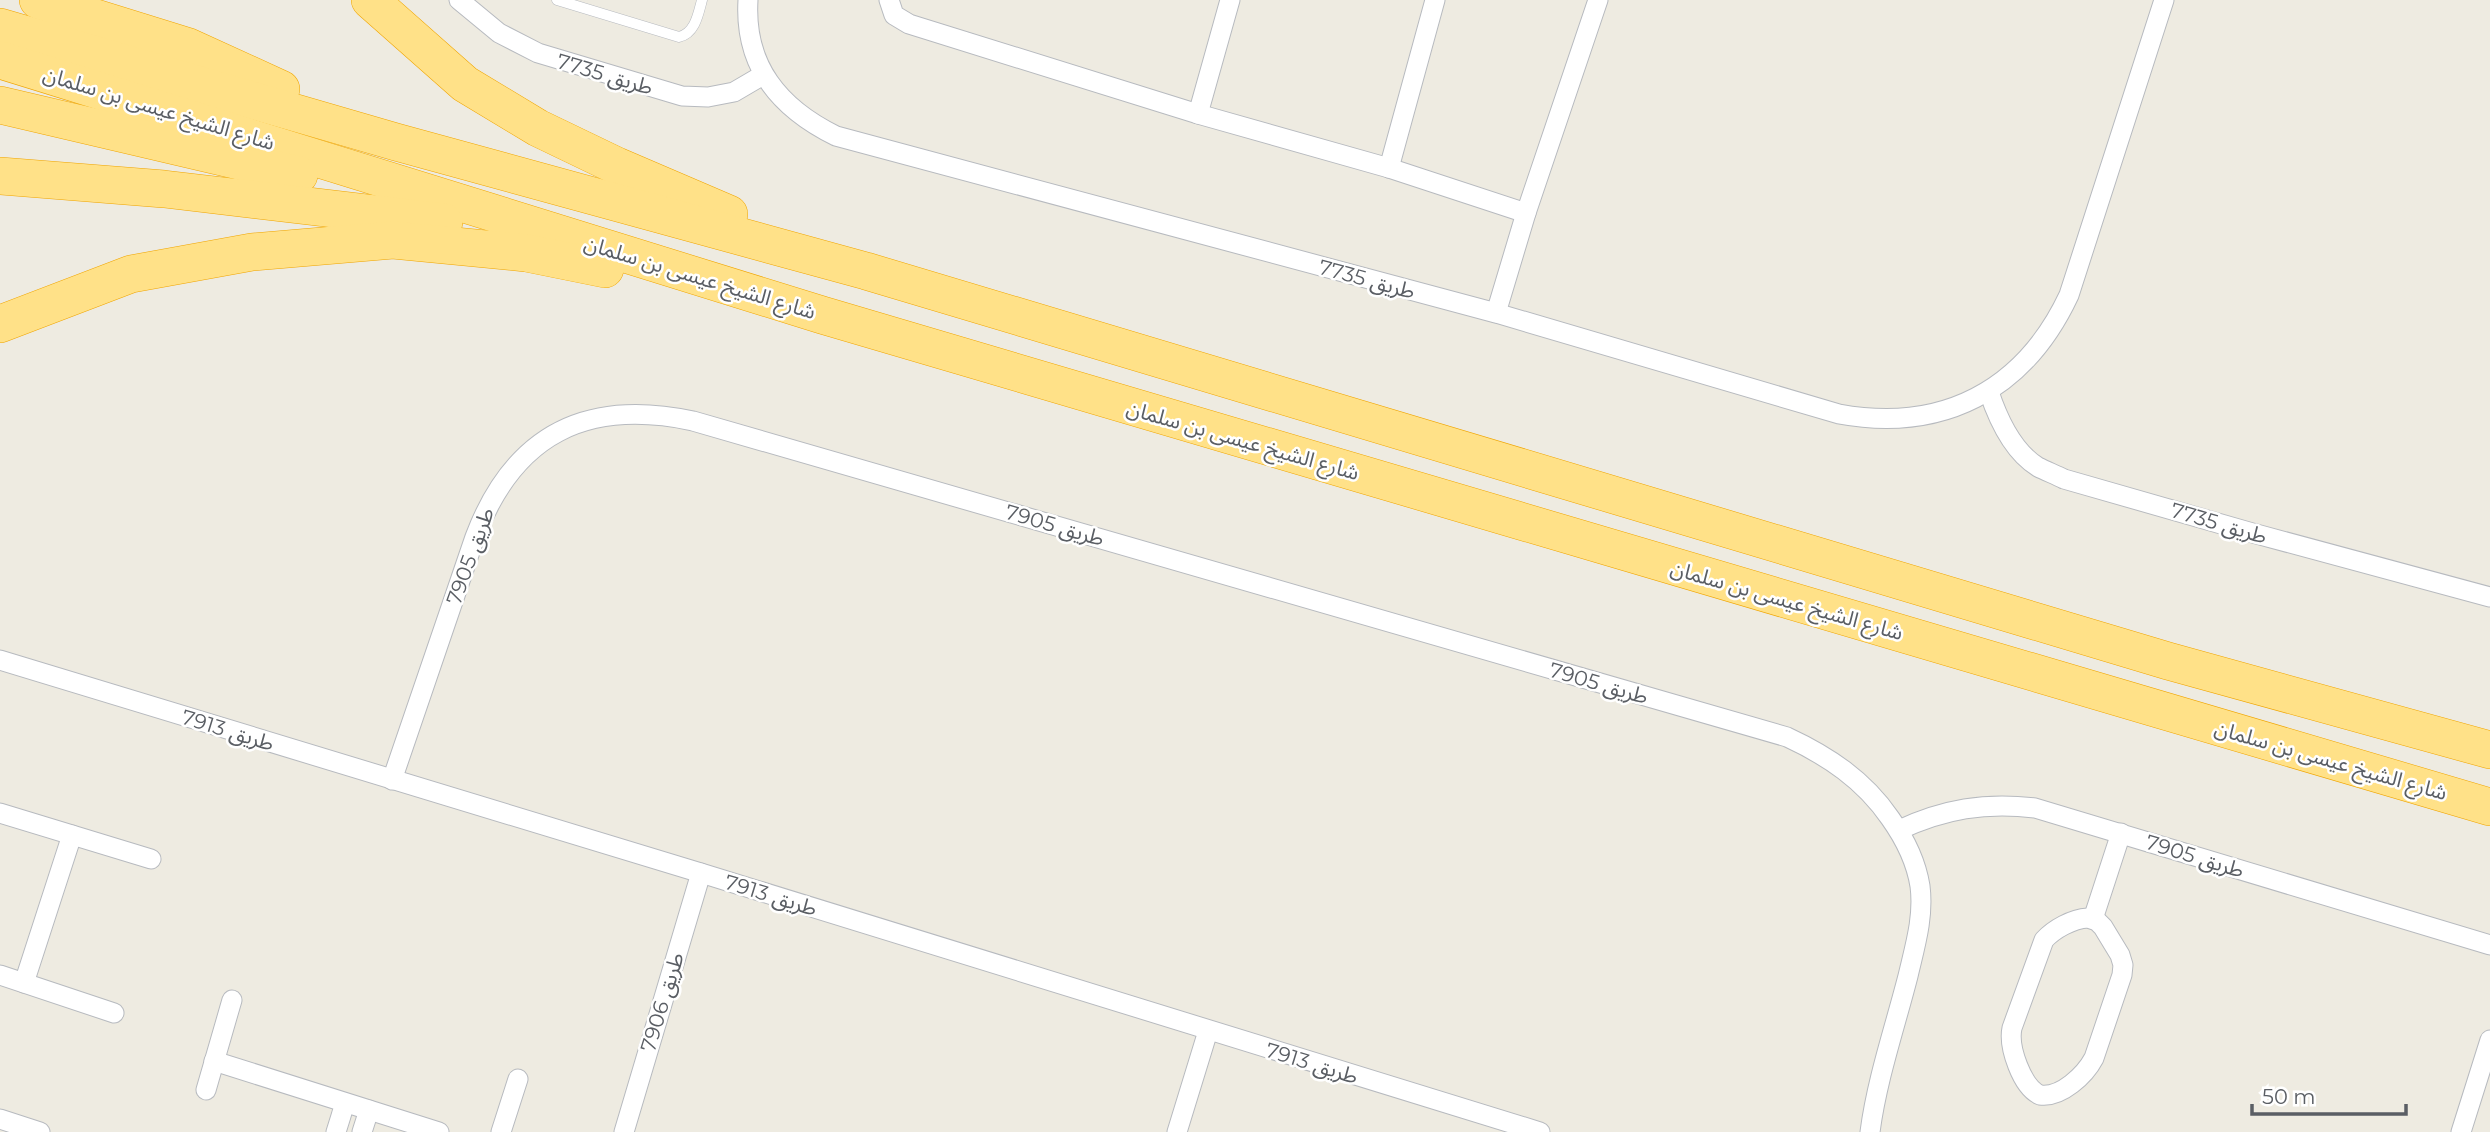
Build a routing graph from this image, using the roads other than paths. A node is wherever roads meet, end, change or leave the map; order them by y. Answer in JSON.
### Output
{"nodes":[{"id":1,"x":38,"y":0,"type":"edge"},
{"id":2,"x":370,"y":0,"type":"edge"},
{"id":3,"x":459,"y":0,"type":"edge"},
{"id":4,"x":557,"y":0,"type":"edge"},
{"id":5,"x":702,"y":0,"type":"edge"},
{"id":6,"x":889,"y":0,"type":"edge"},
{"id":7,"x":1230,"y":0,"type":"edge"},
{"id":8,"x":1434,"y":0,"type":"edge"},
{"id":9,"x":1598,"y":0,"type":"edge"},
{"id":10,"x":2164,"y":0,"type":"edge"},
{"id":11,"x":744,"y":1,"type":"edge"},
{"id":12,"x":0,"y":27,"type":"edge"},
{"id":13,"x":0,"y":60,"type":"edge"},
{"id":14,"x":764,"y":75,"type":"junction"},
{"id":15,"x":0,"y":105,"type":"edge"},
{"id":16,"x":1198,"y":114,"type":"junction"},
{"id":17,"x":396,"y":142,"type":"junction"},
{"id":18,"x":1389,"y":168,"type":"junction"},
{"id":19,"x":0,"y":176,"type":"edge"},
{"id":20,"x":1526,"y":213,"type":"junction"},
{"id":21,"x":540,"y":227,"type":"junction"},
{"id":22,"x":607,"y":248,"type":"junction"},
{"id":23,"x":866,"y":271,"type":"junction"},
{"id":24,"x":1496,"y":313,"type":"junction"},
{"id":25,"x":822,"y":315,"type":"junction"},
{"id":26,"x":0,"y":324,"type":"edge"},
{"id":27,"x":1989,"y":392,"type":"junction"},
{"id":28,"x":2490,"y":597,"type":"edge"},
{"id":29,"x":0,"y":660,"type":"edge"},
{"id":30,"x":2490,"y":750,"type":"edge"},
{"id":31,"x":392,"y":780,"type":"junction"},
{"id":32,"x":2490,"y":807,"type":"edge"},
{"id":33,"x":0,"y":813,"type":"edge"},
{"id":34,"x":1899,"y":830,"type":"junction"},
{"id":35,"x":2121,"y":833,"type":"junction"},
{"id":36,"x":72,"y":835,"type":"junction"},
{"id":37,"x":151,"y":859,"type":"dead end"},
{"id":38,"x":701,"y":873,"type":"junction"},
{"id":39,"x":2093,"y":919,"type":"junction"},
{"id":40,"x":2490,"y":945,"type":"edge"},
{"id":41,"x":0,"y":975,"type":"edge"},
{"id":42,"x":24,"y":983,"type":"junction"},
{"id":43,"x":232,"y":1000,"type":"dead end"},
{"id":44,"x":114,"y":1013,"type":"dead end"},
{"id":45,"x":1208,"y":1031,"type":"junction"},
{"id":46,"x":2490,"y":1040,"type":"edge"},
{"id":47,"x":214,"y":1061,"type":"junction"},
{"id":48,"x":518,"y":1079,"type":"dead end"},
{"id":49,"x":206,"y":1090,"type":"dead end"},
{"id":50,"x":345,"y":1103,"type":"junction"},
{"id":51,"x":369,"y":1110,"type":"junction"},
{"id":52,"x":0,"y":1119,"type":"edge"},
{"id":53,"x":1531,"y":1131,"type":"edge"},
{"id":54,"x":40,"y":1132,"type":"edge"},
{"id":55,"x":335,"y":1132,"type":"edge"},
{"id":56,"x":362,"y":1132,"type":"edge"},
{"id":57,"x":439,"y":1132,"type":"edge"},
{"id":58,"x":501,"y":1132,"type":"edge"},
{"id":59,"x":624,"y":1132,"type":"edge"},
{"id":60,"x":1177,"y":1132,"type":"edge"},
{"id":61,"x":1870,"y":1132,"type":"edge"},
{"id":62,"x":2461,"y":1132,"type":"edge"}],
"edges":[{"from":1,"to":17,"type":"highway"},
{"from":2,"to":23,"type":"highway"},
{"from":3,"to":14,"type":"street","name":"طريق 7735"},
{"from":4,"to":5,"type":"lane"},
{"from":6,"to":16,"type":"street"},
{"from":7,"to":16,"type":"street"},
{"from":8,"to":18,"type":"street"},
{"from":9,"to":20,"type":"street"},
{"from":10,"to":27,"type":"street","name":"طريق 7735"},
{"from":11,"to":14,"type":"street","name":"طريق 7735"},
{"from":12,"to":17,"type":"highway","name":"شارع الشيخ عيسى بن سلمان"},
{"from":13,"to":21,"type":"highway","name":"شارع الشيخ عيسى بن سلمان"},
{"from":14,"to":24,"type":"street","name":"طريق 7735"},
{"from":15,"to":21,"type":"highway"},
{"from":16,"to":18,"type":"street"},
{"from":17,"to":23,"type":"highway","name":"شارع الشيخ عيسى بن سلمان"},
{"from":18,"to":20,"type":"street"},
{"from":19,"to":22,"type":"highway"},
{"from":20,"to":24,"type":"street"},
{"from":21,"to":22,"type":"highway","name":"شارع الشيخ عيسى بن سلمان"},
{"from":22,"to":25,"type":"highway","name":"شارع الشيخ عيسى بن سلمان"},
{"from":23,"to":30,"type":"highway","name":"شارع الشيخ عيسى بن سلمان"},
{"from":24,"to":27,"type":"street","name":"طريق 7735"},
{"from":25,"to":26,"type":"highway"},
{"from":25,"to":32,"type":"highway","name":"شارع الشيخ عيسى بن سلمان"},
{"from":27,"to":28,"type":"street","name":"طريق 7735"},
{"from":29,"to":31,"type":"street","name":"طريق 7913"},
{"from":31,"to":34,"type":"street","name":"طريق 7905"},
{"from":31,"to":38,"type":"street","name":"طريق 7913"},
{"from":33,"to":36,"type":"street"},
{"from":34,"to":35,"type":"street","name":"طريق 7905"},
{"from":34,"to":61,"type":"street","name":"طريق 7905"},
{"from":35,"to":39,"type":"street"},
{"from":35,"to":40,"type":"street","name":"طريق 7905"},
{"from":36,"to":37,"type":"street"},
{"from":36,"to":42,"type":"street"},
{"from":38,"to":45,"type":"street","name":"طريق 7913"},
{"from":38,"to":59,"type":"street","name":"طريق 7906"},
{"from":39,"to":39,"type":"street"},
{"from":41,"to":42,"type":"street"},
{"from":42,"to":44,"type":"street"},
{"from":43,"to":47,"type":"street"},
{"from":45,"to":53,"type":"street","name":"طريق 7913"},
{"from":45,"to":60,"type":"street"},
{"from":46,"to":62,"type":"street"},
{"from":47,"to":49,"type":"street"},
{"from":47,"to":50,"type":"street"},
{"from":48,"to":58,"type":"street"},
{"from":50,"to":51,"type":"street"},
{"from":50,"to":55,"type":"street"},
{"from":51,"to":56,"type":"street"},
{"from":51,"to":57,"type":"street"},
{"from":52,"to":54,"type":"street"}]}
